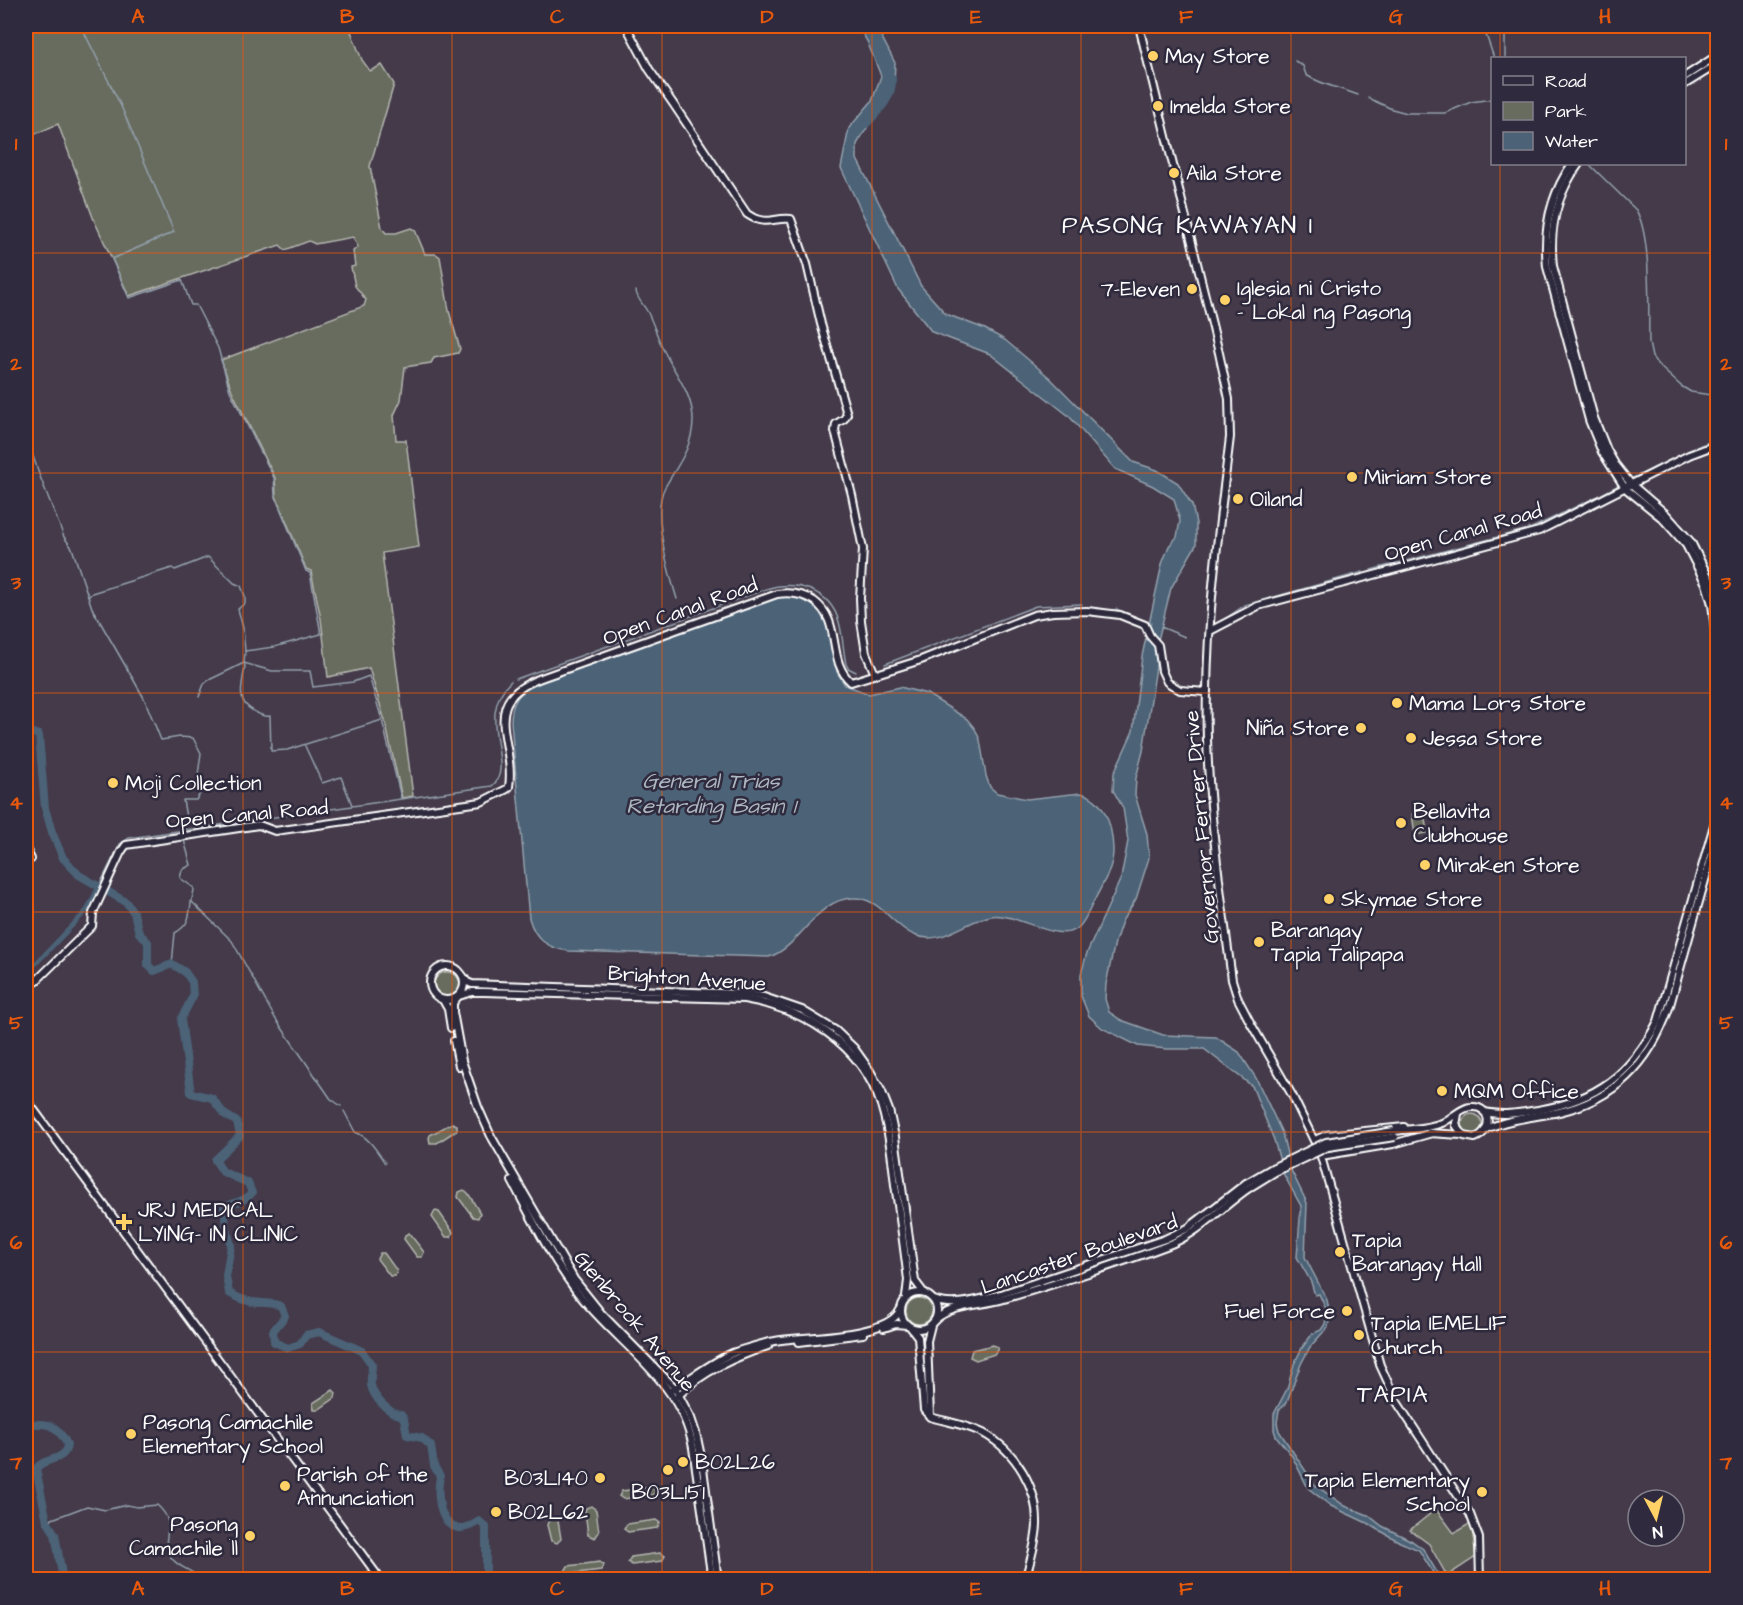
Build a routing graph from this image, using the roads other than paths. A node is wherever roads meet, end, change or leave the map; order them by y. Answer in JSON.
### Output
{"nodes":[{"id":1,"x":626,"y":26,"type":"edge"},
{"id":2,"x":1139,"y":26,"type":"edge"},
{"id":3,"x":1718,"y":55,"type":"edge"},
{"id":4,"x":1718,"y":64,"type":"edge"},
{"id":5,"x":1686,"y":76,"type":"edge"},
{"id":6,"x":1686,"y":84,"type":"edge"},
{"id":7,"x":1571,"y":165,"type":"edge"},
{"id":8,"x":1578,"y":165,"type":"edge"},
{"id":9,"x":1718,"y":444,"type":"edge"},
{"id":10,"x":1628,"y":486,"type":"junction"},
{"id":11,"x":1718,"y":602,"type":"edge"},
{"id":12,"x":1210,"y":631,"type":"junction"},
{"id":13,"x":1718,"y":656,"type":"edge"},
{"id":14,"x":875,"y":674,"type":"junction"},
{"id":15,"x":1206,"y":692,"type":"junction"},
{"id":16,"x":1718,"y":811,"type":"edge"},
{"id":17,"x":1718,"y":834,"type":"edge"},
{"id":18,"x":26,"y":849,"type":"edge"},
{"id":19,"x":31,"y":858,"type":"dead end"},
{"id":20,"x":463,"y":976,"type":"junction"},
{"id":21,"x":26,"y":991,"type":"edge"},
{"id":22,"x":458,"y":997,"type":"junction"},
{"id":23,"x":442,"y":1000,"type":"junction"},
{"id":24,"x":26,"y":1099,"type":"edge"},
{"id":25,"x":1484,"y":1112,"type":"junction"},
{"id":26,"x":1458,"y":1114,"type":"junction"},
{"id":27,"x":1486,"y":1129,"type":"junction"},
{"id":28,"x":1431,"y":1130,"type":"junction"},
{"id":29,"x":1462,"y":1135,"type":"junction"},
{"id":30,"x":1315,"y":1140,"type":"junction"},
{"id":31,"x":1321,"y":1156,"type":"junction"},
{"id":32,"x":1248,"y":1186,"type":"junction"},
{"id":33,"x":924,"y":1293,"type":"junction"},
{"id":34,"x":906,"y":1297,"type":"junction"},
{"id":35,"x":934,"y":1300,"type":"junction"},
{"id":36,"x":900,"y":1310,"type":"junction"},
{"id":37,"x":933,"y":1322,"type":"junction"},
{"id":38,"x":909,"y":1326,"type":"junction"},
{"id":39,"x":672,"y":1390,"type":"junction"},
{"id":40,"x":677,"y":1397,"type":"junction"},
{"id":41,"x":930,"y":1417,"type":"junction"},
{"id":42,"x":381,"y":1580,"type":"edge"},
{"id":43,"x":712,"y":1580,"type":"edge"},
{"id":44,"x":718,"y":1580,"type":"edge"},
{"id":45,"x":1025,"y":1580,"type":"edge"},
{"id":46,"x":1480,"y":1580,"type":"edge"}],
"edges":[{"from":1,"to":14,"type":"street"},
{"from":2,"to":12,"type":"street","name":"Governor Ferrer Drive"},
{"from":3,"to":5,"type":"street"},
{"from":4,"to":6,"type":"street"},
{"from":7,"to":10,"type":"street"},
{"from":8,"to":10,"type":"street"},
{"from":9,"to":10,"type":"street","name":"Open Canal Road"},
{"from":10,"to":11,"type":"street"},
{"from":10,"to":12,"type":"street","name":"Open Canal Road"},
{"from":10,"to":13,"type":"street"},
{"from":12,"to":15,"type":"street","name":"Governor Ferrer Drive"},
{"from":14,"to":15,"type":"street","name":"Open Canal Road"},
{"from":14,"to":21,"type":"street","name":"Open Canal Road"},
{"from":15,"to":30,"type":"street","name":"Governor Ferrer Drive"},
{"from":16,"to":25,"type":"street"},
{"from":17,"to":27,"type":"street"},
{"from":18,"to":19,"type":"street"},
{"from":20,"to":22,"type":"street"},
{"from":20,"to":23,"type":"street"},
{"from":20,"to":33,"type":"street","name":"Brighton Avenue"},
{"from":22,"to":23,"type":"street"},
{"from":22,"to":34,"type":"street","name":"Brighton Avenue"},
{"from":22,"to":39,"type":"street","name":"Glenbrook Avenue"},
{"from":23,"to":39,"type":"street","name":"Glenbrook Avenue"},
{"from":24,"to":42,"type":"street"},
{"from":25,"to":26,"type":"street"},
{"from":25,"to":27,"type":"street"},
{"from":26,"to":28,"type":"street","name":"Lancaster Boulevard"},
{"from":26,"to":29,"type":"street"},
{"from":27,"to":29,"type":"street"},
{"from":28,"to":29,"type":"street","name":"Lancaster Boulevard"},
{"from":28,"to":30,"type":"street"},
{"from":28,"to":31,"type":"street"},
{"from":28,"to":32,"type":"street","name":"Lancaster Boulevard","bridge":true},
{"from":30,"to":31,"type":"street","name":"Governor Ferrer Drive"},
{"from":31,"to":46,"type":"street","name":"Governor Ferrer Drive"},
{"from":32,"to":35,"type":"street","name":"Lancaster Boulevard"},
{"from":32,"to":37,"type":"street","name":"Lancaster Boulevard"},
{"from":33,"to":34,"type":"street"},
{"from":33,"to":35,"type":"street"},
{"from":34,"to":36,"type":"street"},
{"from":35,"to":37,"type":"street"},
{"from":36,"to":38,"type":"street"},
{"from":36,"to":39,"type":"street"},
{"from":37,"to":38,"type":"street"},
{"from":37,"to":41,"type":"street"},
{"from":38,"to":40,"type":"street"},
{"from":38,"to":41,"type":"street"},
{"from":39,"to":40,"type":"street","name":"Glenbrook Avenue"},
{"from":40,"to":43,"type":"street","name":"Glenbrook Avenue"},
{"from":40,"to":44,"type":"street","name":"Glenbrook Avenue"},
{"from":41,"to":45,"type":"street"}]}
